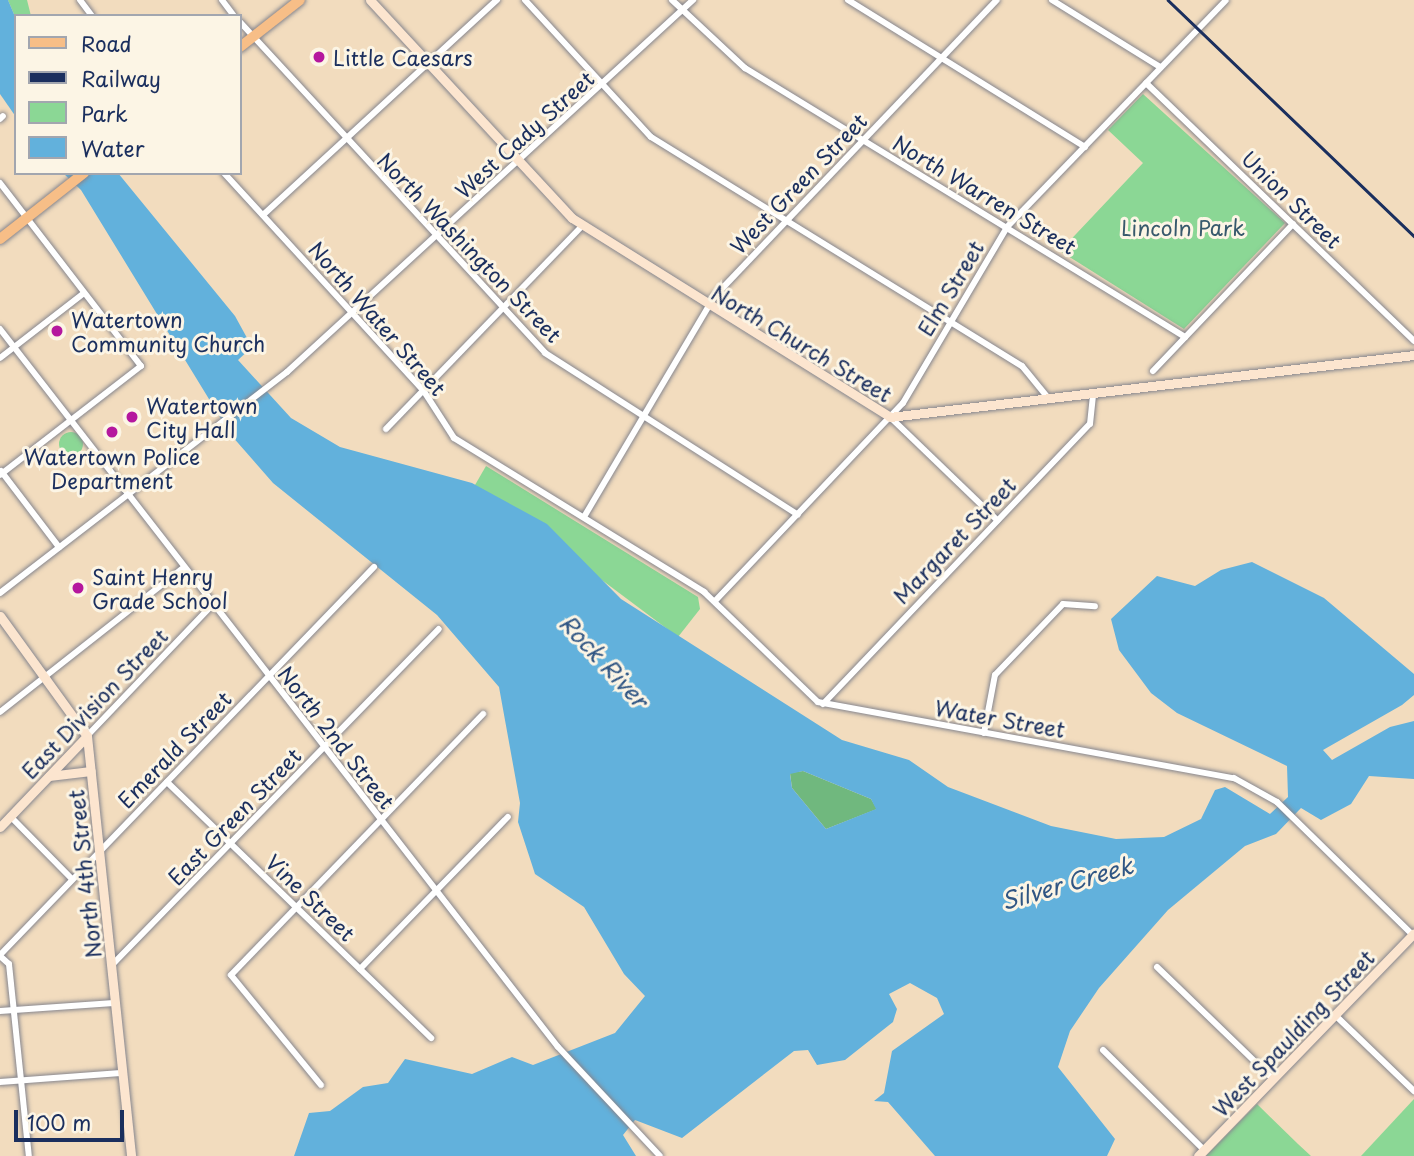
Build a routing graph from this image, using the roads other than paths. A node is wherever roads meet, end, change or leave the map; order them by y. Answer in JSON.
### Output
{"nodes":[{"id":1,"x":300,"y":0,"type":"edge"},
{"id":2,"x":370,"y":0,"type":"edge"},
{"id":3,"x":497,"y":0,"type":"edge"},
{"id":4,"x":525,"y":0,"type":"edge"},
{"id":5,"x":672,"y":0,"type":"edge"},
{"id":6,"x":693,"y":0,"type":"edge"},
{"id":7,"x":848,"y":0,"type":"edge"},
{"id":8,"x":998,"y":0,"type":"edge"},
{"id":9,"x":1052,"y":0,"type":"edge"},
{"id":10,"x":1226,"y":0,"type":"edge"},
{"id":11,"x":681,"y":10,"type":"junction"},
{"id":12,"x":242,"y":24,"type":"edge"},
{"id":13,"x":252,"y":37,"type":"junction"},
{"id":14,"x":242,"y":45,"type":"edge"},
{"id":15,"x":942,"y":59,"type":"junction"},
{"id":16,"x":429,"y":63,"type":"junction"},
{"id":17,"x":1160,"y":67,"type":"junction"},
{"id":18,"x":1146,"y":83,"type":"junction"},
{"id":19,"x":603,"y":85,"type":"junction"},
{"id":20,"x":345,"y":139,"type":"junction"},
{"id":21,"x":864,"y":140,"type":"junction"},
{"id":22,"x":1085,"y":147,"type":"junction"},
{"id":23,"x":521,"y":163,"type":"junction"},
{"id":24,"x":82,"y":175,"type":"edge"},
{"id":25,"x":226,"y":175,"type":"edge"},
{"id":26,"x":0,"y":183,"type":"edge"},
{"id":27,"x":263,"y":215,"type":"junction"},
{"id":28,"x":28,"y":218,"type":"junction"},
{"id":29,"x":786,"y":222,"type":"junction"},
{"id":30,"x":1293,"y":224,"type":"junction"},
{"id":31,"x":582,"y":226,"type":"junction"},
{"id":32,"x":1007,"y":227,"type":"junction"},
{"id":33,"x":435,"y":238,"type":"junction"},
{"id":34,"x":0,"y":239,"type":"edge"},
{"id":35,"x":84,"y":293,"type":"junction"},
{"id":36,"x":708,"y":305,"type":"junction"},
{"id":37,"x":500,"y":310,"type":"junction"},
{"id":38,"x":353,"y":313,"type":"junction"},
{"id":39,"x":949,"y":323,"type":"junction"},
{"id":40,"x":0,"y":329,"type":"edge"},
{"id":41,"x":1185,"y":337,"type":"junction"},
{"id":42,"x":1414,"y":341,"type":"edge"},
{"id":43,"x":14,"y":347,"type":"junction"},
{"id":44,"x":1414,"y":355,"type":"edge"},
{"id":45,"x":0,"y":358,"type":"edge"},
{"id":46,"x":1153,"y":370,"type":"dead end"},
{"id":47,"x":423,"y":390,"type":"junction"},
{"id":48,"x":1093,"y":394,"type":"junction"},
{"id":49,"x":1049,"y":399,"type":"junction"},
{"id":50,"x":641,"y":417,"type":"junction"},
{"id":51,"x":890,"y":417,"type":"junction"},
{"id":52,"x":72,"y":419,"type":"junction"},
{"id":53,"x":386,"y":429,"type":"dead end"},
{"id":54,"x":1,"y":472,"type":"edge"},
{"id":55,"x":129,"y":494,"type":"junction"},
{"id":56,"x":798,"y":515,"type":"junction"},
{"id":57,"x":584,"y":517,"type":"junction"},
{"id":58,"x":997,"y":520,"type":"junction"},
{"id":59,"x":59,"y":547,"type":"junction"},
{"id":60,"x":184,"y":567,"type":"junction"},
{"id":61,"x":374,"y":567,"type":"dead end"},
{"id":62,"x":0,"y":593,"type":"edge"},
{"id":63,"x":715,"y":601,"type":"junction"},
{"id":64,"x":213,"y":604,"type":"junction"},
{"id":65,"x":1095,"y":606,"type":"dead end"},
{"id":66,"x":0,"y":616,"type":"edge"},
{"id":67,"x":439,"y":629,"type":"dead end"},
{"id":68,"x":48,"y":676,"type":"junction"},
{"id":69,"x":268,"y":677,"type":"junction"},
{"id":70,"x":823,"y":704,"type":"junction"},
{"id":71,"x":0,"y":712,"type":"edge"},
{"id":72,"x":483,"y":714,"type":"dead end"},
{"id":73,"x":984,"y":733,"type":"junction"},
{"id":74,"x":86,"y":736,"type":"junction"},
{"id":75,"x":324,"y":748,"type":"junction"},
{"id":76,"x":91,"y":771,"type":"junction"},
{"id":77,"x":48,"y":776,"type":"junction"},
{"id":78,"x":167,"y":782,"type":"junction"},
{"id":79,"x":10,"y":816,"type":"junction"},
{"id":80,"x":508,"y":817,"type":"dead end"},
{"id":81,"x":380,"y":821,"type":"junction"},
{"id":82,"x":0,"y":827,"type":"edge"},
{"id":83,"x":232,"y":845,"type":"junction"},
{"id":84,"x":99,"y":852,"type":"junction"},
{"id":85,"x":72,"y":879,"type":"junction"},
{"id":86,"x":436,"y":891,"type":"junction"},
{"id":87,"x":296,"y":907,"type":"junction"},
{"id":88,"x":1413,"y":935,"type":"edge"},
{"id":89,"x":0,"y":955,"type":"edge"},
{"id":90,"x":111,"y":966,"type":"junction"},
{"id":91,"x":1157,"y":967,"type":"dead end"},
{"id":92,"x":360,"y":969,"type":"junction"},
{"id":93,"x":114,"y":1003,"type":"junction"},
{"id":94,"x":14,"y":1010,"type":"junction"},
{"id":95,"x":0,"y":1011,"type":"edge"},
{"id":96,"x":1335,"y":1015,"type":"junction"},
{"id":97,"x":431,"y":1038,"type":"dead end"},
{"id":98,"x":1103,"y":1050,"type":"dead end"},
{"id":99,"x":121,"y":1073,"type":"junction"},
{"id":100,"x":1273,"y":1079,"type":"junction"},
{"id":101,"x":21,"y":1080,"type":"junction"},
{"id":102,"x":0,"y":1082,"type":"edge"},
{"id":103,"x":321,"y":1085,"type":"dead end"},
{"id":104,"x":1414,"y":1091,"type":"edge"},
{"id":105,"x":1201,"y":1153,"type":"edge"},
{"id":106,"x":29,"y":1156,"type":"edge"},
{"id":107,"x":131,"y":1156,"type":"edge"},
{"id":108,"x":660,"y":1156,"type":"edge"}],
"edges":[{"from":1,"to":13,"type":"main road"},
{"from":2,"to":16,"type":"main road","name":"North Church Street"},
{"from":3,"to":16,"type":"street"},
{"from":4,"to":19,"type":"street"},
{"from":5,"to":11,"type":"street","name":"North Warren Street"},
{"from":6,"to":11,"type":"street","name":"West Cady Street"},
{"from":7,"to":15,"type":"street"},
{"from":8,"to":15,"type":"street","name":"West Green Street"},
{"from":9,"to":17,"type":"street"},
{"from":10,"to":17,"type":"street","name":"Elm Street"},
{"from":11,"to":19,"type":"street","name":"West Cady Street"},
{"from":11,"to":21,"type":"street","name":"North Warren Street"},
{"from":12,"to":13,"type":"street","name":"North Washington Street"},
{"from":13,"to":14,"type":"main road"},
{"from":13,"to":20,"type":"street","name":"North Washington Street"},
{"from":15,"to":21,"type":"street","name":"West Green Street"},
{"from":15,"to":22,"type":"street"},
{"from":16,"to":20,"type":"street"},
{"from":16,"to":23,"type":"main road","name":"North Church Street"},
{"from":17,"to":18,"type":"street","name":"Elm Street"},
{"from":18,"to":22,"type":"street","name":"Elm Street"},
{"from":18,"to":30,"type":"street","name":"Union Street"},
{"from":19,"to":23,"type":"street","name":"West Cady Street"},
{"from":19,"to":29,"type":"street"},
{"from":20,"to":27,"type":"street"},
{"from":20,"to":33,"type":"street","name":"North Washington Street"},
{"from":21,"to":29,"type":"street","name":"West Green Street"},
{"from":21,"to":32,"type":"street","name":"North Warren Street"},
{"from":22,"to":32,"type":"street","name":"Elm Street"},
{"from":23,"to":31,"type":"main road","name":"North Church Street"},
{"from":23,"to":33,"type":"street","name":"West Cady Street"},
{"from":24,"to":28,"type":"main road"},
{"from":25,"to":27,"type":"street","name":"North Water Street"},
{"from":26,"to":28,"type":"street"},
{"from":27,"to":38,"type":"street","name":"North Water Street"},
{"from":28,"to":34,"type":"main road"},
{"from":28,"to":35,"type":"street"},
{"from":29,"to":36,"type":"street","name":"West Green Street"},
{"from":29,"to":39,"type":"street"},
{"from":30,"to":41,"type":"street"},
{"from":30,"to":42,"type":"street","name":"Union Street"},
{"from":31,"to":36,"type":"main road","name":"North Church Street"},
{"from":31,"to":37,"type":"street"},
{"from":32,"to":39,"type":"street","name":"Elm Street"},
{"from":32,"to":41,"type":"street","name":"North Warren Street"},
{"from":33,"to":37,"type":"street","name":"North Washington Street"},
{"from":33,"to":38,"type":"street","name":"West Cady Street"},
{"from":35,"to":43,"type":"street"},
{"from":35,"to":52,"type":"street"},
{"from":36,"to":50,"type":"street","name":"West Green Street"},
{"from":36,"to":51,"type":"main road","name":"North Church Street"},
{"from":37,"to":47,"type":"street"},
{"from":37,"to":50,"type":"street","name":"North Washington Street"},
{"from":38,"to":47,"type":"street","name":"North Water Street"},
{"from":38,"to":55,"type":"street","name":"West Cady Street"},
{"from":39,"to":49,"type":"street"},
{"from":39,"to":51,"type":"street","name":"Elm Street"},
{"from":40,"to":43,"type":"street","name":"North 2nd Street"},
{"from":41,"to":46,"type":"street"},
{"from":43,"to":45,"type":"street"},
{"from":43,"to":52,"type":"street","name":"North 2nd Street"},
{"from":44,"to":48,"type":"main road","name":"North Church Street"},
{"from":47,"to":53,"type":"street"},
{"from":47,"to":57,"type":"street","name":"North Water Street"},
{"from":48,"to":49,"type":"main road","name":"North Church Street"},
{"from":48,"to":58,"type":"street","name":"Margaret Street"},
{"from":49,"to":51,"type":"main road","name":"North Church Street"},
{"from":50,"to":56,"type":"street","name":"North Washington Street"},
{"from":50,"to":57,"type":"street","name":"West Green Street"},
{"from":51,"to":56,"type":"street","name":"Elm Street"},
{"from":51,"to":58,"type":"street"},
{"from":52,"to":54,"type":"street"},
{"from":52,"to":55,"type":"street","name":"North 2nd Street"},
{"from":54,"to":59,"type":"street"},
{"from":55,"to":59,"type":"street","name":"West Cady Street"},
{"from":55,"to":60,"type":"street","name":"North 2nd Street"},
{"from":56,"to":63,"type":"street","name":"Elm Street"},
{"from":57,"to":63,"type":"street"},
{"from":58,"to":70,"type":"street","name":"Margaret Street"},
{"from":59,"to":62,"type":"street","name":"West Cady Street"},
{"from":60,"to":64,"type":"street","name":"North 2nd Street"},
{"from":60,"to":68,"type":"street"},
{"from":61,"to":69,"type":"street","name":"Emerald Street"},
{"from":63,"to":70,"type":"street"},
{"from":64,"to":69,"type":"street","name":"North 2nd Street"},
{"from":64,"to":74,"type":"street","name":"East Division Street"},
{"from":65,"to":73,"type":"street"},
{"from":66,"to":68,"type":"main road","name":"North 4th Street"},
{"from":67,"to":75,"type":"street","name":"East Green Street"},
{"from":68,"to":71,"type":"street"},
{"from":68,"to":74,"type":"main road","name":"North 4th Street"},
{"from":69,"to":75,"type":"street","name":"North 2nd Street"},
{"from":69,"to":78,"type":"street","name":"Emerald Street"},
{"from":70,"to":73,"type":"street","name":"Water Street"},
{"from":72,"to":81,"type":"street"},
{"from":73,"to":88,"type":"street","name":"Water Street"},
{"from":74,"to":76,"type":"main road","name":"North 4th Street"},
{"from":74,"to":77,"type":"main road","name":"East Division Street"},
{"from":75,"to":81,"type":"street","name":"North 2nd Street"},
{"from":75,"to":83,"type":"street","name":"East Green Street"},
{"from":76,"to":77,"type":"main road"},
{"from":76,"to":84,"type":"main road","name":"North 4th Street"},
{"from":77,"to":79,"type":"main road","name":"East Division Street"},
{"from":78,"to":83,"type":"street","name":"Vine Street"},
{"from":78,"to":84,"type":"street","name":"Emerald Street"},
{"from":79,"to":82,"type":"main road","name":"East Division Street"},
{"from":79,"to":85,"type":"street"},
{"from":80,"to":86,"type":"street"},
{"from":81,"to":86,"type":"street","name":"North 2nd Street"},
{"from":81,"to":87,"type":"street"},
{"from":83,"to":87,"type":"street","name":"Vine Street"},
{"from":83,"to":90,"type":"street","name":"East Green Street"},
{"from":84,"to":85,"type":"street","name":"Emerald Street"},
{"from":84,"to":90,"type":"main road","name":"North 4th Street"},
{"from":85,"to":89,"type":"street","name":"Emerald Street"},
{"from":86,"to":92,"type":"street"},
{"from":86,"to":108,"type":"street","name":"North 2nd Street"},
{"from":87,"to":92,"type":"street","name":"Vine Street"},
{"from":87,"to":103,"type":"street"},
{"from":88,"to":96,"type":"main road","name":"West Spaulding Street"},
{"from":89,"to":94,"type":"street"},
{"from":90,"to":93,"type":"main road","name":"North 4th Street"},
{"from":91,"to":100,"type":"street"},
{"from":92,"to":97,"type":"street","name":"Vine Street"},
{"from":93,"to":94,"type":"street"},
{"from":93,"to":99,"type":"main road","name":"North 4th Street"},
{"from":94,"to":95,"type":"street"},
{"from":94,"to":101,"type":"street"},
{"from":96,"to":100,"type":"main road","name":"West Spaulding Street"},
{"from":96,"to":104,"type":"street"},
{"from":98,"to":105,"type":"street"},
{"from":99,"to":101,"type":"street"},
{"from":99,"to":107,"type":"main road","name":"North 4th Street"},
{"from":100,"to":105,"type":"main road","name":"West Spaulding Street"},
{"from":101,"to":102,"type":"street"},
{"from":101,"to":106,"type":"street"}]}
